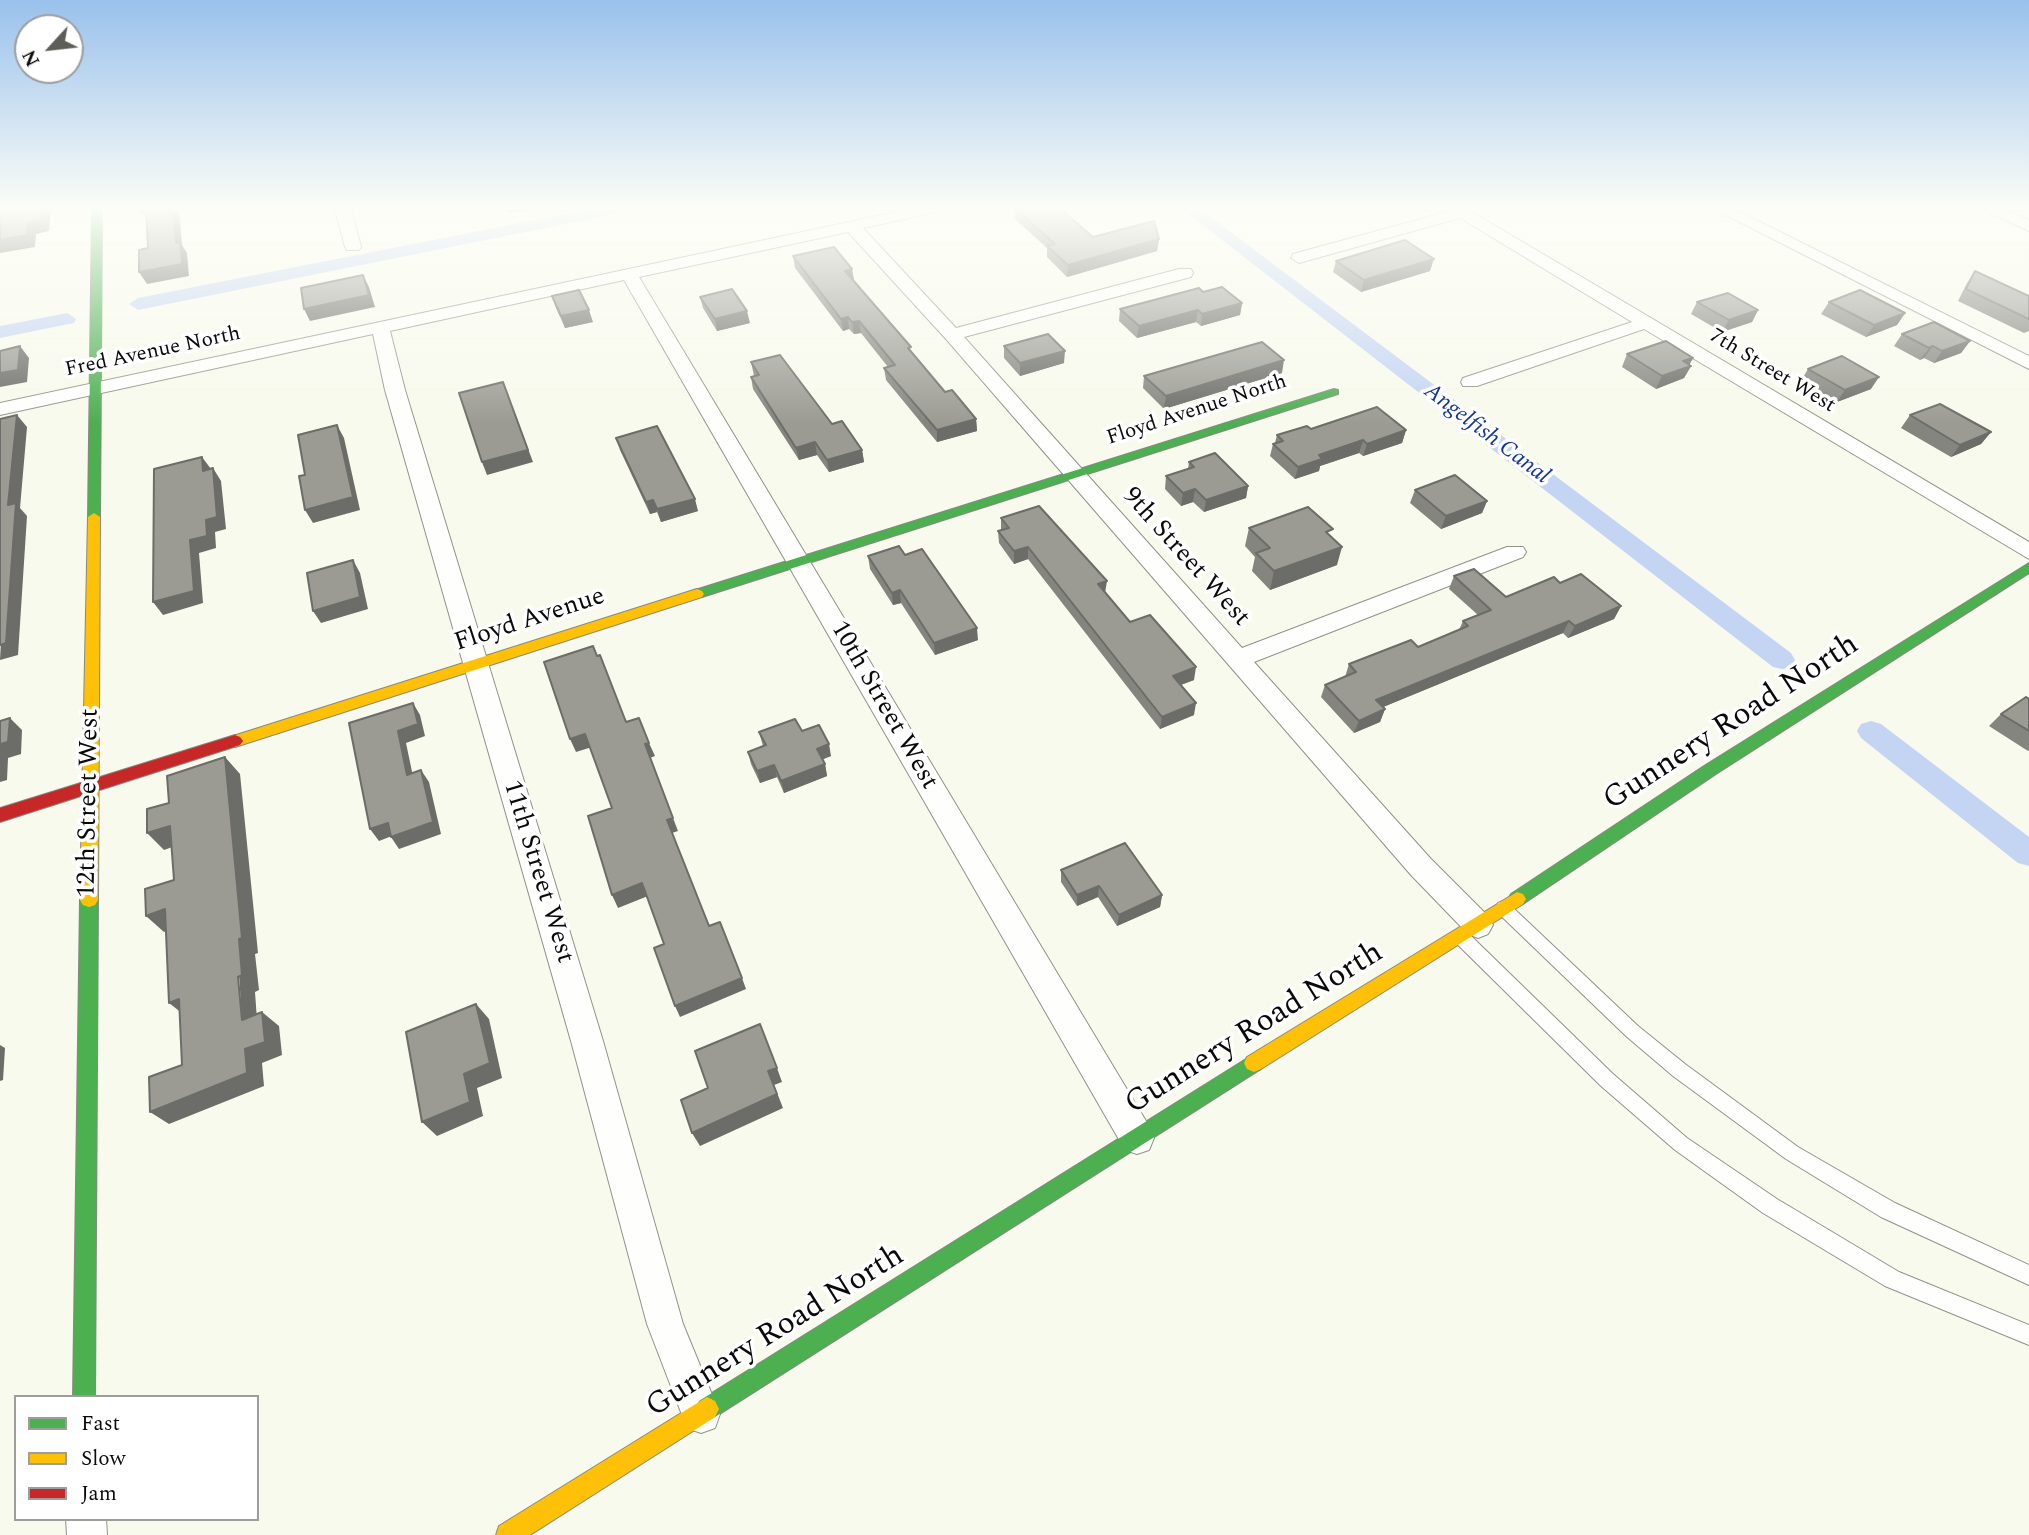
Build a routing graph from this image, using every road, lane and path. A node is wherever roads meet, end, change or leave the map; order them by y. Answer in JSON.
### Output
{"nodes":[{"id":1,"x":96,"y":281,"type":"edge"},
{"id":2,"x":598,"y":281,"type":"edge"},
{"id":3,"x":633,"y":281,"type":"edge"},
{"id":4,"x":902,"y":281,"type":"edge"},
{"id":5,"x":1156,"y":281,"type":"edge"},
{"id":6,"x":1575,"y":281,"type":"edge"},
{"id":7,"x":1865,"y":281,"type":"edge"},
{"id":8,"x":1646,"y":323,"type":"junction"},
{"id":9,"x":380,"y":328,"type":"junction"},
{"id":10,"x":952,"y":335,"type":"junction"},
{"id":11,"x":2029,"y":363,"type":"edge"},
{"id":12,"x":1470,"y":382,"type":"dead end"},
{"id":13,"x":95,"y":388,"type":"junction"},
{"id":14,"x":1334,"y":392,"type":"dead end"},
{"id":15,"x":0,"y":409,"type":"edge"},
{"id":16,"x":1074,"y":475,"type":"junction"},
{"id":17,"x":1516,"y":552,"type":"dead end"},
{"id":18,"x":2029,"y":552,"type":"edge"},
{"id":19,"x":799,"y":560,"type":"junction"},
{"id":20,"x":2029,"y":567,"type":"edge"},
{"id":21,"x":1237,"y":659,"type":"junction"},
{"id":22,"x":474,"y":664,"type":"junction"},
{"id":23,"x":90,"y":786,"type":"junction"},
{"id":24,"x":0,"y":815,"type":"edge"},
{"id":25,"x":1503,"y":908,"type":"junction"},
{"id":26,"x":1469,"y":930,"type":"junction"},
{"id":27,"x":1137,"y":1138,"type":"junction"},
{"id":28,"x":2029,"y":1275,"type":"edge"},
{"id":29,"x":2029,"y":1335,"type":"edge"},
{"id":30,"x":84,"y":1395,"type":"edge"},
{"id":31,"x":701,"y":1414,"type":"junction"},
{"id":32,"x":508,"y":1535,"type":"edge"}],
"edges":[{"from":1,"to":13,"type":"street","name":"12th Street West"},
{"from":2,"to":9,"type":"street","name":"Fred Avenue North"},
{"from":3,"to":19,"type":"street","name":"10th Street West"},
{"from":4,"to":10,"type":"street","name":"9th Street West"},
{"from":5,"to":10,"type":"street"},
{"from":6,"to":8,"type":"street","name":"7th Street West"},
{"from":7,"to":11,"type":"street"},
{"from":8,"to":12,"type":"street"},
{"from":8,"to":18,"type":"street","name":"7th Street West"},
{"from":9,"to":13,"type":"street","name":"Fred Avenue North"},
{"from":9,"to":22,"type":"street","name":"11th Street West"},
{"from":10,"to":16,"type":"street","name":"9th Street West"},
{"from":13,"to":15,"type":"street","name":"Fred Avenue North"},
{"from":13,"to":23,"type":"street","name":"12th Street West"},
{"from":14,"to":16,"type":"street","name":"Floyd Avenue North"},
{"from":16,"to":19,"type":"street","name":"Floyd Avenue"},
{"from":16,"to":21,"type":"street","name":"9th Street West"},
{"from":17,"to":21,"type":"street"},
{"from":19,"to":22,"type":"street","name":"Floyd Avenue"},
{"from":19,"to":27,"type":"street","name":"10th Street West"},
{"from":20,"to":25,"type":"street","name":"Gunnery Road North"},
{"from":21,"to":26,"type":"street","name":"9th Street West"},
{"from":22,"to":23,"type":"street","name":"Floyd Avenue"},
{"from":22,"to":31,"type":"street","name":"11th Street West"},
{"from":23,"to":24,"type":"street","name":"Floyd Avenue"},
{"from":23,"to":30,"type":"street","name":"12th Street West"},
{"from":25,"to":26,"type":"street","name":"Gunnery Road North"},
{"from":25,"to":28,"type":"lane"},
{"from":26,"to":27,"type":"street","name":"Gunnery Road North"},
{"from":26,"to":29,"type":"lane"},
{"from":27,"to":31,"type":"street","name":"Gunnery Road North"},
{"from":31,"to":32,"type":"street","name":"Gunnery Road North"}]}
